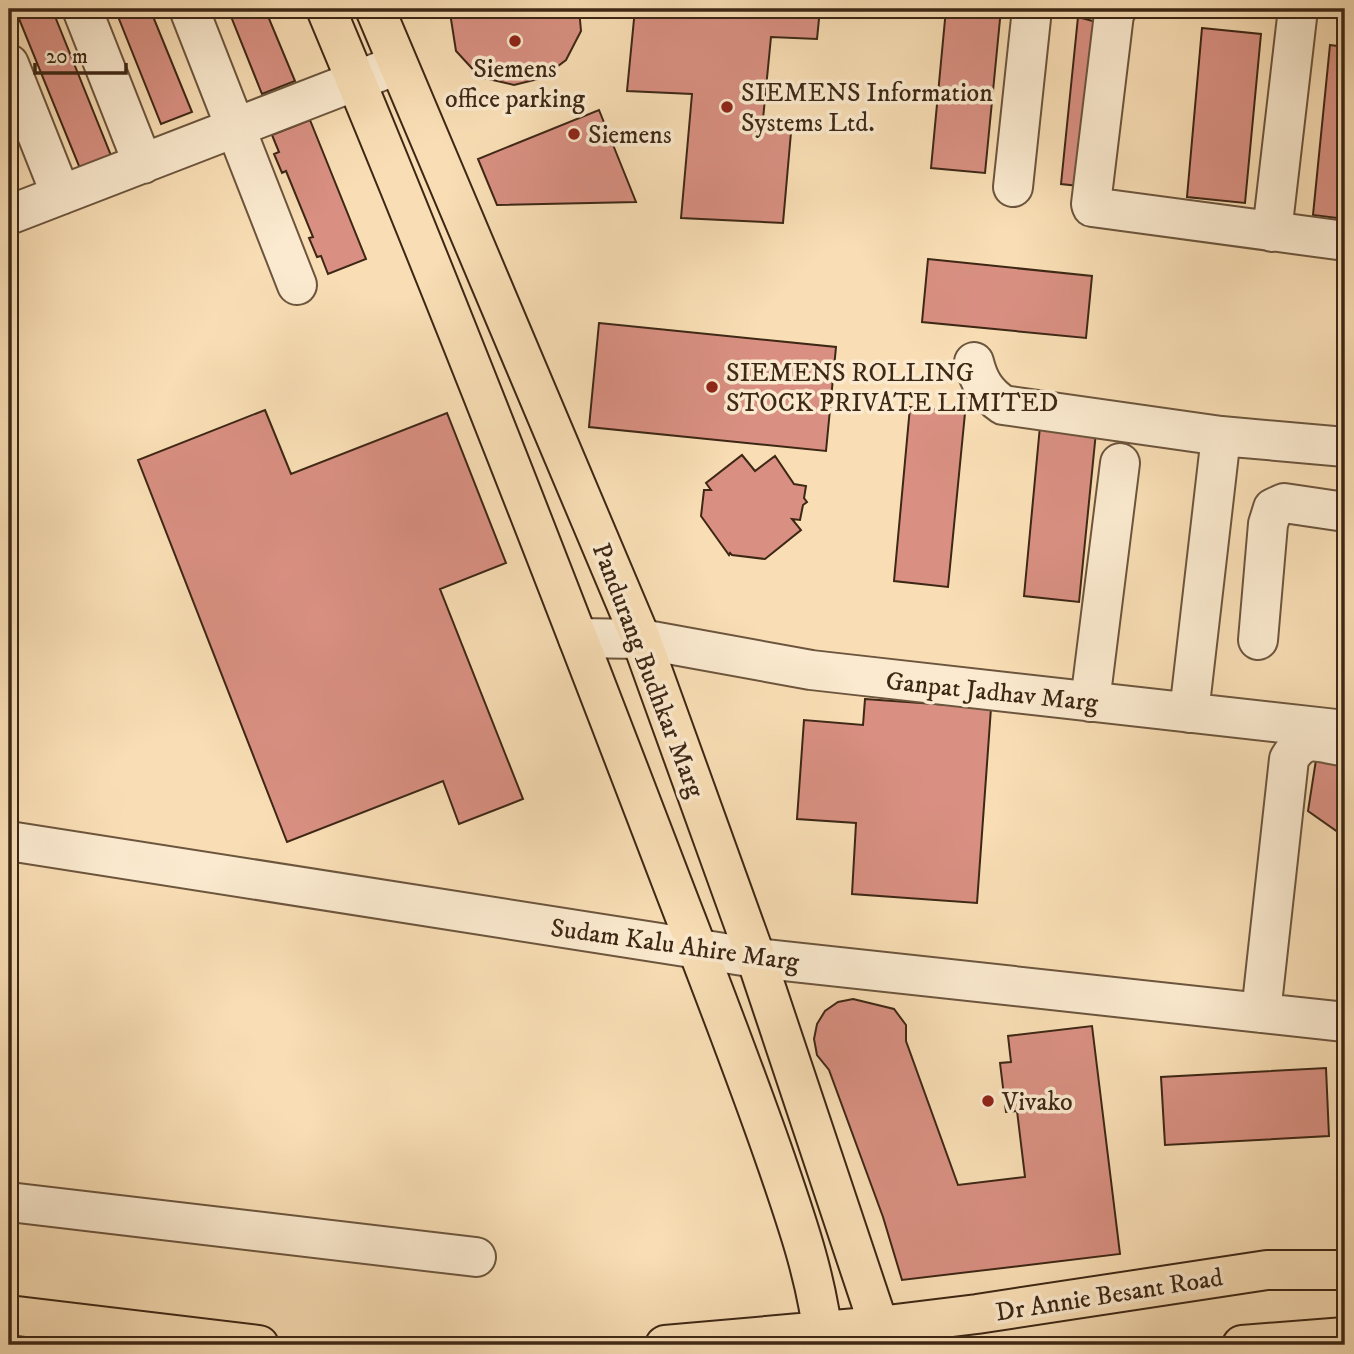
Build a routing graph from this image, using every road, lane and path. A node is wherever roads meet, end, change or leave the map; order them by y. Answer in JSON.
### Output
{"nodes":[{"id":1,"x":82,"y":9,"type":"edge"},
{"id":2,"x":189,"y":9,"type":"edge"},
{"id":3,"x":326,"y":9,"type":"edge"},
{"id":4,"x":375,"y":9,"type":"edge"},
{"id":5,"x":1032,"y":9,"type":"edge"},
{"id":6,"x":1117,"y":9,"type":"edge"},
{"id":7,"x":1298,"y":9,"type":"edge"},
{"id":8,"x":9,"y":64,"type":"edge"},
{"id":9,"x":397,"y":65,"type":"junction"},
{"id":10,"x":356,"y":82,"type":"junction"},
{"id":11,"x":235,"y":128,"type":"junction"},
{"id":12,"x":144,"y":163,"type":"junction"},
{"id":13,"x":1013,"y":187,"type":"dead end"},
{"id":14,"x":61,"y":195,"type":"junction"},
{"id":15,"x":9,"y":215,"type":"edge"},
{"id":16,"x":1272,"y":232,"type":"junction"},
{"id":17,"x":1345,"y":241,"type":"edge"},
{"id":18,"x":296,"y":285,"type":"dead end"},
{"id":19,"x":974,"y":362,"type":"dead end"},
{"id":20,"x":1222,"y":436,"type":"junction"},
{"id":21,"x":1345,"y":447,"type":"edge"},
{"id":22,"x":1120,"y":463,"type":"dead end"},
{"id":23,"x":570,"y":472,"type":"junction"},
{"id":24,"x":521,"y":494,"type":"junction"},
{"id":25,"x":1345,"y":512,"type":"edge"},
{"id":26,"x":578,"y":638,"type":"junction"},
{"id":27,"x":642,"y":639,"type":"junction"},
{"id":28,"x":1258,"y":640,"type":"dead end"},
{"id":29,"x":1090,"y":702,"type":"junction"},
{"id":30,"x":1189,"y":713,"type":"junction"},
{"id":31,"x":1345,"y":730,"type":"edge"},
{"id":32,"x":1345,"y":746,"type":"edge"},
{"id":33,"x":9,"y":841,"type":"edge"},
{"id":34,"x":698,"y":949,"type":"junction"},
{"id":35,"x":756,"y":958,"type":"junction"},
{"id":36,"x":1261,"y":1013,"type":"junction"},
{"id":37,"x":1345,"y":1017,"type":"edge"},
{"id":38,"x":9,"y":1202,"type":"edge"},
{"id":39,"x":475,"y":1257,"type":"dead end"},
{"id":40,"x":1345,"y":1270,"type":"edge"},
{"id":41,"x":9,"y":1315,"type":"edge"},
{"id":42,"x":880,"y":1336,"type":"edge"},
{"id":43,"x":1345,"y":1337,"type":"edge"},
{"id":44,"x":824,"y":1338,"type":"edge"},
{"id":45,"x":259,"y":1345,"type":"edge"},
{"id":46,"x":664,"y":1345,"type":"edge"},
{"id":47,"x":1241,"y":1345,"type":"edge"}],
"edges":[{"from":1,"to":12,"type":"street"},
{"from":2,"to":11,"type":"street"},
{"from":3,"to":10,"type":"main road","name":"Pandurang Budhkar Marg"},
{"from":4,"to":9,"type":"main road","name":"Pandurang Budhkar Marg"},
{"from":5,"to":13,"type":"street"},
{"from":6,"to":16,"type":"street"},
{"from":7,"to":16,"type":"street"},
{"from":8,"to":14,"type":"street"},
{"from":9,"to":10,"type":"street"},
{"from":9,"to":23,"type":"main road","name":"Pandurang Budhkar Marg"},
{"from":10,"to":11,"type":"street"},
{"from":10,"to":24,"type":"main road","name":"Pandurang Budhkar Marg"},
{"from":11,"to":12,"type":"street"},
{"from":11,"to":18,"type":"street"},
{"from":12,"to":14,"type":"street"},
{"from":14,"to":15,"type":"street"},
{"from":16,"to":17,"type":"street"},
{"from":19,"to":20,"type":"street"},
{"from":20,"to":21,"type":"street"},
{"from":20,"to":30,"type":"street"},
{"from":22,"to":29,"type":"street"},
{"from":23,"to":24,"type":"main road"},
{"from":23,"to":27,"type":"main road","name":"Pandurang Budhkar Marg"},
{"from":24,"to":26,"type":"main road","name":"Pandurang Budhkar Marg"},
{"from":25,"to":28,"type":"street"},
{"from":26,"to":27,"type":"street","name":"Ganpat Jadhav Marg"},
{"from":26,"to":34,"type":"main road","name":"Pandurang Budhkar Marg"},
{"from":27,"to":29,"type":"street","name":"Ganpat Jadhav Marg"},
{"from":27,"to":35,"type":"main road","name":"Pandurang Budhkar Marg"},
{"from":29,"to":30,"type":"street","name":"Ganpat Jadhav Marg"},
{"from":30,"to":31,"type":"street","name":"Ganpat Jadhav Marg"},
{"from":32,"to":36,"type":"street"},
{"from":33,"to":34,"type":"street","name":"Sudam Kalu Ahire Marg"},
{"from":34,"to":35,"type":"street","name":"Sudam Kalu Ahire Marg"},
{"from":34,"to":44,"type":"main road","name":"Pandurang Budhkar Marg"},
{"from":35,"to":36,"type":"street","name":"Sudam Kalu Ahire Marg"},
{"from":35,"to":42,"type":"main road","name":"Pandurang Budhkar Marg"},
{"from":36,"to":37,"type":"street","name":"Sudam Kalu Ahire Marg"},
{"from":38,"to":39,"type":"street"},
{"from":40,"to":42,"type":"main road","name":"Dr Annie Besant Road"},
{"from":41,"to":45,"type":"main road"},
{"from":42,"to":44,"type":"main road","name":"Dr Annie Besant Road"},
{"from":43,"to":47,"type":"main road"},
{"from":44,"to":46,"type":"main road","name":"Dr Annie Besant Road"}]}
